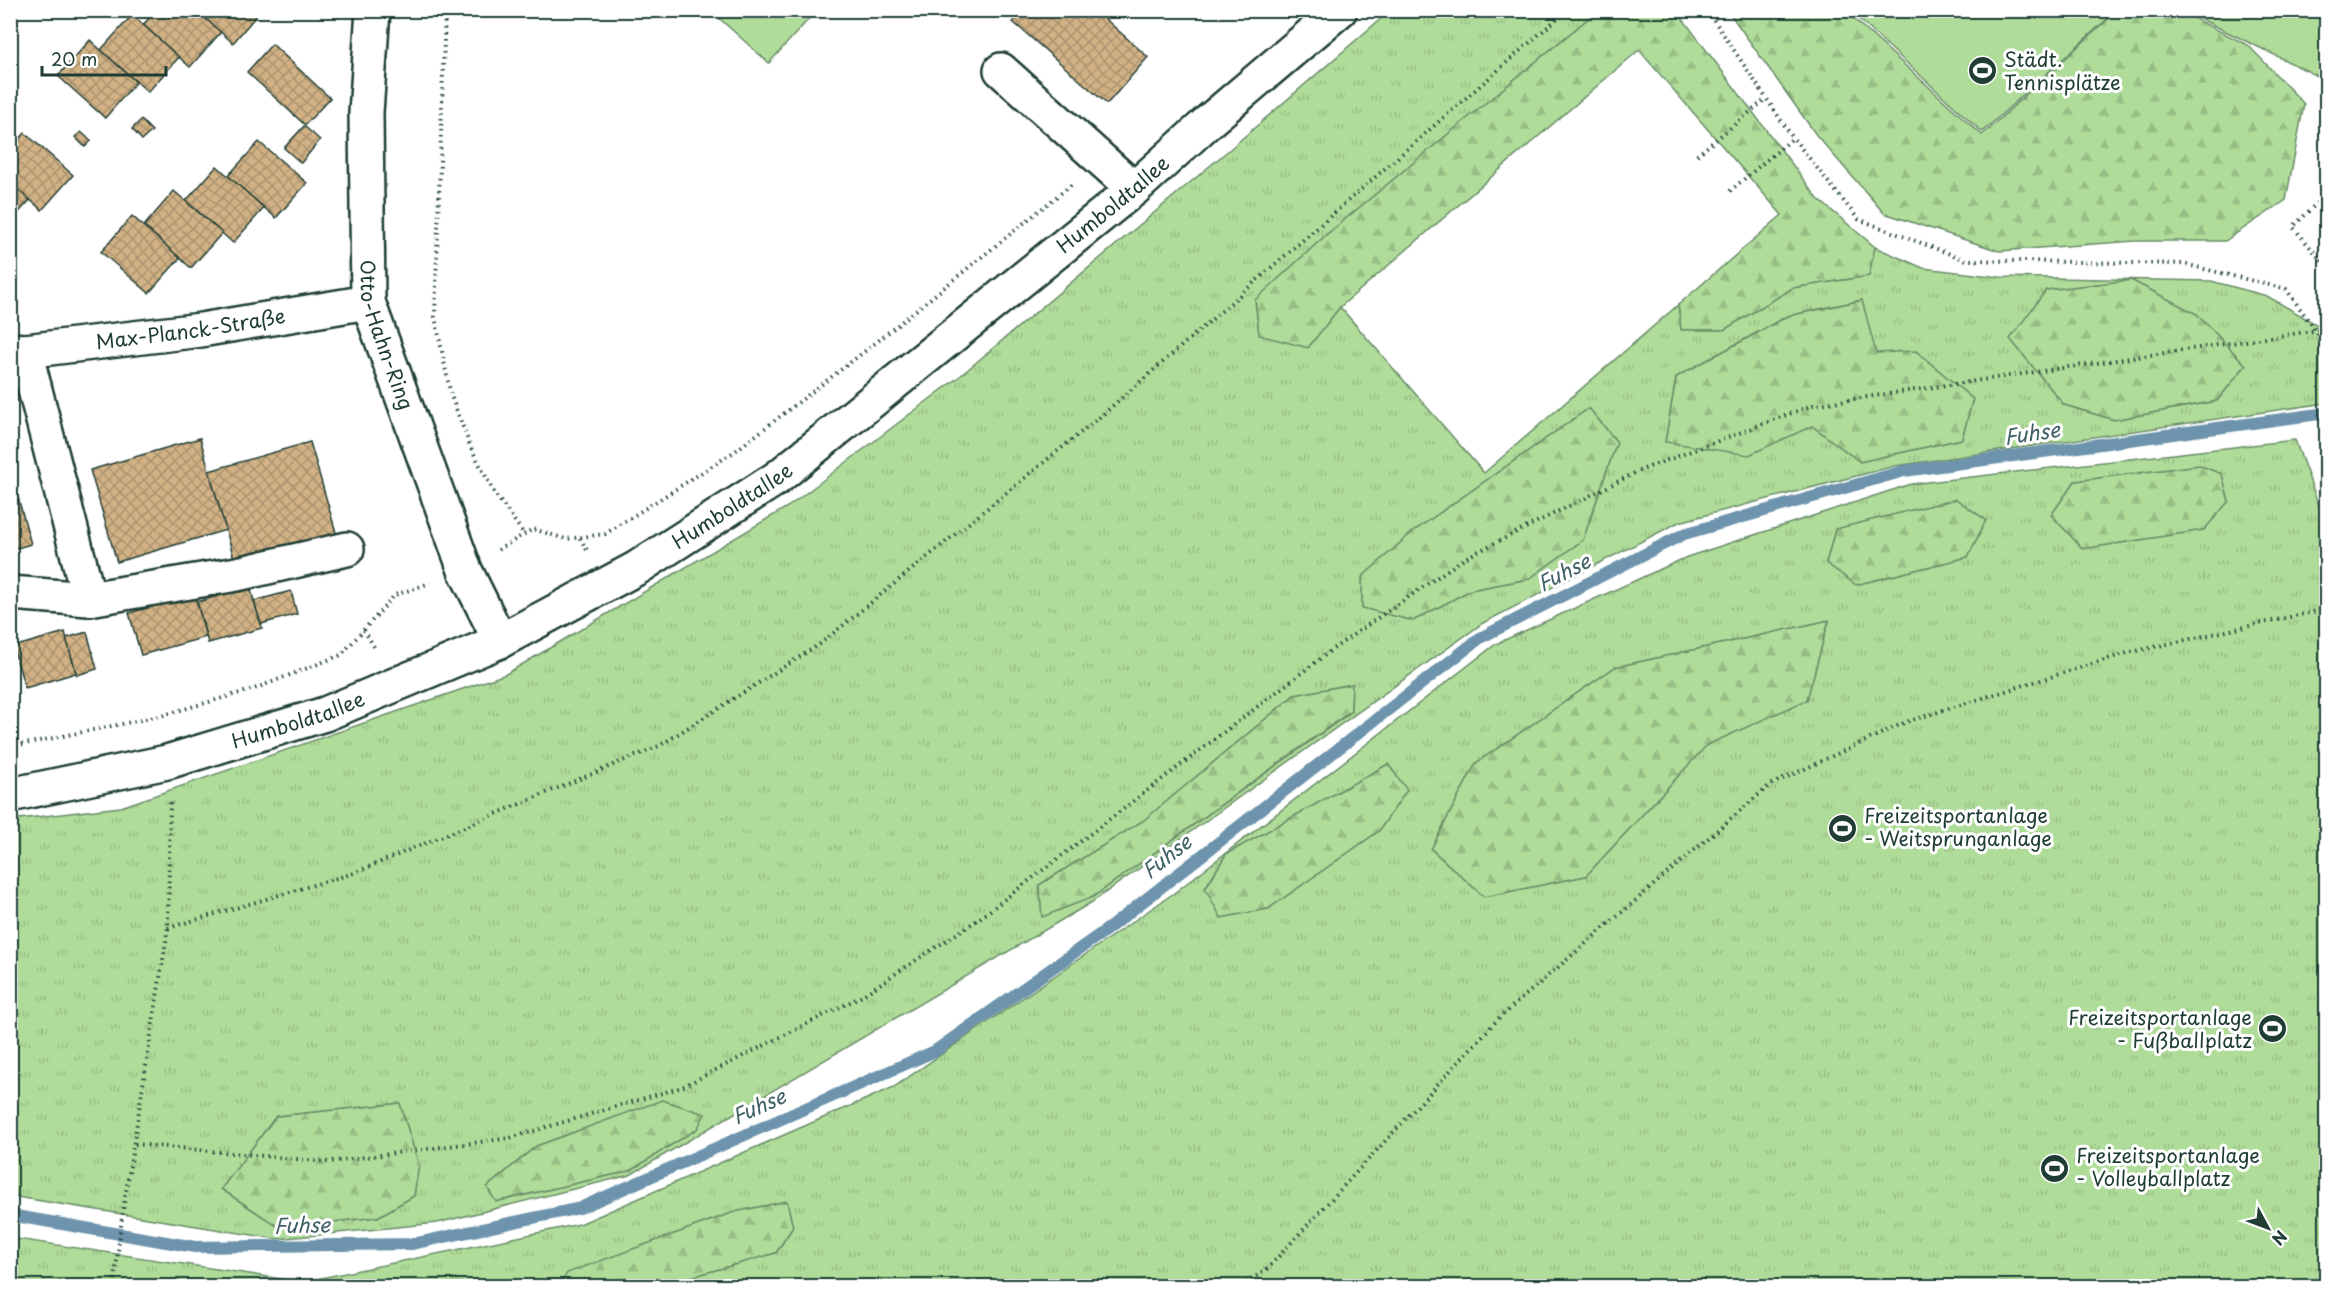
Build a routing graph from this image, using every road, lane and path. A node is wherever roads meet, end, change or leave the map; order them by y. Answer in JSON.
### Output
{"nodes":[{"id":1,"x":373,"y":10,"type":"edge"},
{"id":2,"x":445,"y":10,"type":"edge"},
{"id":3,"x":1340,"y":10,"type":"edge"},
{"id":4,"x":1567,"y":10,"type":"edge"},
{"id":5,"x":1707,"y":10,"type":"edge"},
{"id":6,"x":1000,"y":70,"type":"dead end"},
{"id":7,"x":1766,"y":99,"type":"junction"},
{"id":8,"x":2326,"y":100,"type":"edge"},
{"id":9,"x":2326,"y":113,"type":"edge"},
{"id":10,"x":1793,"y":138,"type":"junction"},
{"id":11,"x":1697,"y":155,"type":"dead end"},
{"id":12,"x":1102,"y":161,"type":"junction"},
{"id":13,"x":1134,"y":189,"type":"junction"},
{"id":14,"x":1730,"y":191,"type":"dead end"},
{"id":15,"x":2326,"y":194,"type":"edge"},
{"id":16,"x":2326,"y":266,"type":"edge"},
{"id":17,"x":368,"y":302,"type":"junction"},
{"id":18,"x":2326,"y":329,"type":"edge"},
{"id":19,"x":2316,"y":331,"type":"junction"},
{"id":20,"x":18,"y":350,"type":"edge"},
{"id":21,"x":2326,"y":377,"type":"edge"},
{"id":22,"x":524,"y":534,"type":"junction"},
{"id":23,"x":347,"y":549,"type":"dead end"},
{"id":24,"x":465,"y":570,"type":"junction"},
{"id":25,"x":10,"y":593,"type":"edge"},
{"id":26,"x":89,"y":599,"type":"junction"},
{"id":27,"x":2326,"y":609,"type":"edge"},
{"id":28,"x":500,"y":641,"type":"junction"},
{"id":29,"x":160,"y":716,"type":"junction"},
{"id":30,"x":10,"y":747,"type":"edge"},
{"id":31,"x":167,"y":762,"type":"junction"},
{"id":32,"x":10,"y":795,"type":"edge"},
{"id":33,"x":168,"y":928,"type":"junction"},
{"id":34,"x":135,"y":1144,"type":"junction"},
{"id":35,"x":114,"y":1287,"type":"edge"},
{"id":36,"x":1241,"y":1287,"type":"edge"}],
"edges":[{"from":1,"to":17,"type":"street","name":"Otto-Hahn-Ring"},
{"from":2,"to":22,"type":"path"},
{"from":3,"to":13,"type":"street","name":"Humboldtallee"},
{"from":4,"to":33,"type":"path"},
{"from":5,"to":7,"type":"path"},
{"from":6,"to":12,"type":"street"},
{"from":7,"to":10,"type":"path"},
{"from":7,"to":11,"type":"path"},
{"from":8,"to":9,"type":"path"},
{"from":10,"to":14,"type":"path"},
{"from":10,"to":19,"type":"path"},
{"from":12,"to":13,"type":"street"},
{"from":12,"to":22,"type":"path"},
{"from":13,"to":28,"type":"street","name":"Humboldtallee"},
{"from":15,"to":16,"type":"path"},
{"from":17,"to":20,"type":"street","name":"Max-Planck-Straße"},
{"from":17,"to":24,"type":"street","name":"Otto-Hahn-Ring"},
{"from":18,"to":19,"type":"path"},
{"from":19,"to":21,"type":"path"},
{"from":19,"to":34,"type":"path"},
{"from":20,"to":26,"type":"street"},
{"from":22,"to":24,"type":"path"},
{"from":23,"to":26,"type":"street"},
{"from":24,"to":28,"type":"street","name":"Otto-Hahn-Ring"},
{"from":24,"to":29,"type":"path"},
{"from":25,"to":26,"type":"street"},
{"from":27,"to":36,"type":"path"},
{"from":28,"to":31,"type":"street","name":"Humboldtallee"},
{"from":29,"to":30,"type":"path"},
{"from":29,"to":31,"type":"path"},
{"from":31,"to":32,"type":"street","name":"Humboldtallee"},
{"from":31,"to":33,"type":"path"},
{"from":33,"to":34,"type":"path"},
{"from":34,"to":35,"type":"path"}]}
